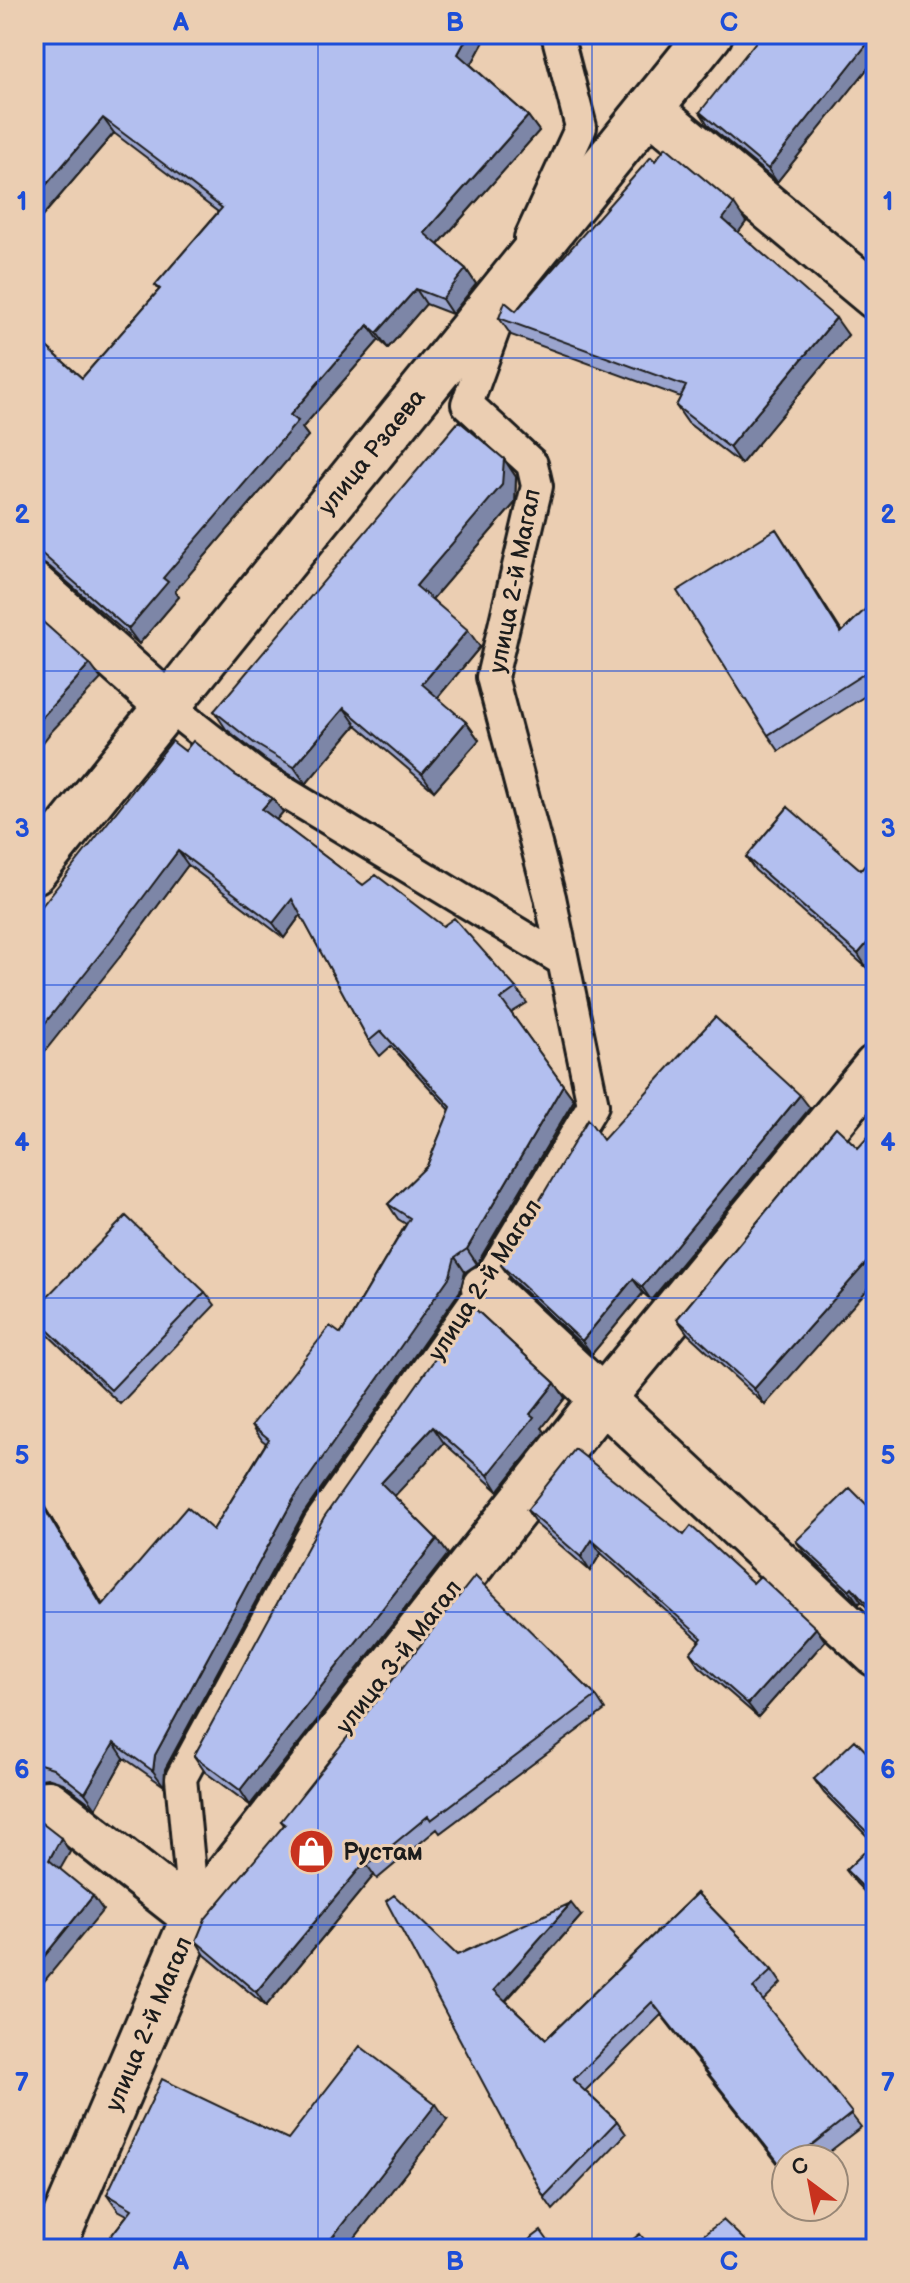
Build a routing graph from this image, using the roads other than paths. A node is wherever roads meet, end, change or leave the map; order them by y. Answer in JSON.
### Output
{"nodes":[{"id":1,"x":557,"y":34,"type":"edge"},
{"id":2,"x":710,"y":34,"type":"edge"},
{"id":3,"x":650,"y":109,"type":"junction"},
{"id":4,"x":512,"y":279,"type":"junction"},
{"id":5,"x":876,"y":297,"type":"edge"},
{"id":6,"x":34,"y":586,"type":"edge"},
{"id":7,"x":167,"y":705,"type":"junction"},
{"id":8,"x":34,"y":871,"type":"edge"},
{"id":9,"x":562,"y":960,"type":"junction"},
{"id":10,"x":876,"y":1067,"type":"edge"},
{"id":11,"x":484,"y":1288,"type":"junction"},
{"id":12,"x":604,"y":1397,"type":"junction"},
{"id":13,"x":876,"y":1654,"type":"edge"},
{"id":14,"x":34,"y":1804,"type":"edge"},
{"id":15,"x":194,"y":1917,"type":"junction"},
{"id":16,"x":52,"y":2249,"type":"edge"}],
"edges":[{"from":1,"to":4,"type":"lane"},
{"from":2,"to":3,"type":"street","name":"улица Рзаева"},
{"from":3,"to":4,"type":"street","name":"улица Рзаева"},
{"from":3,"to":5,"type":"street"},
{"from":4,"to":7,"type":"street","name":"улица Рзаева"},
{"from":4,"to":9,"type":"lane","name":"улица 2-й Магал"},
{"from":6,"to":7,"type":"street"},
{"from":7,"to":8,"type":"street","name":"улица Рзаева"},
{"from":7,"to":9,"type":"lane"},
{"from":9,"to":11,"type":"lane","name":"улица 2-й Магал"},
{"from":10,"to":12,"type":"street"},
{"from":11,"to":12,"type":"street"},
{"from":11,"to":15,"type":"lane","name":"улица 2-й Магал"},
{"from":12,"to":13,"type":"street"},
{"from":12,"to":15,"type":"street","name":"улица 3-й Магал"},
{"from":14,"to":15,"type":"street"},
{"from":15,"to":16,"type":"street","name":"улица 2-й Магал"}]}
